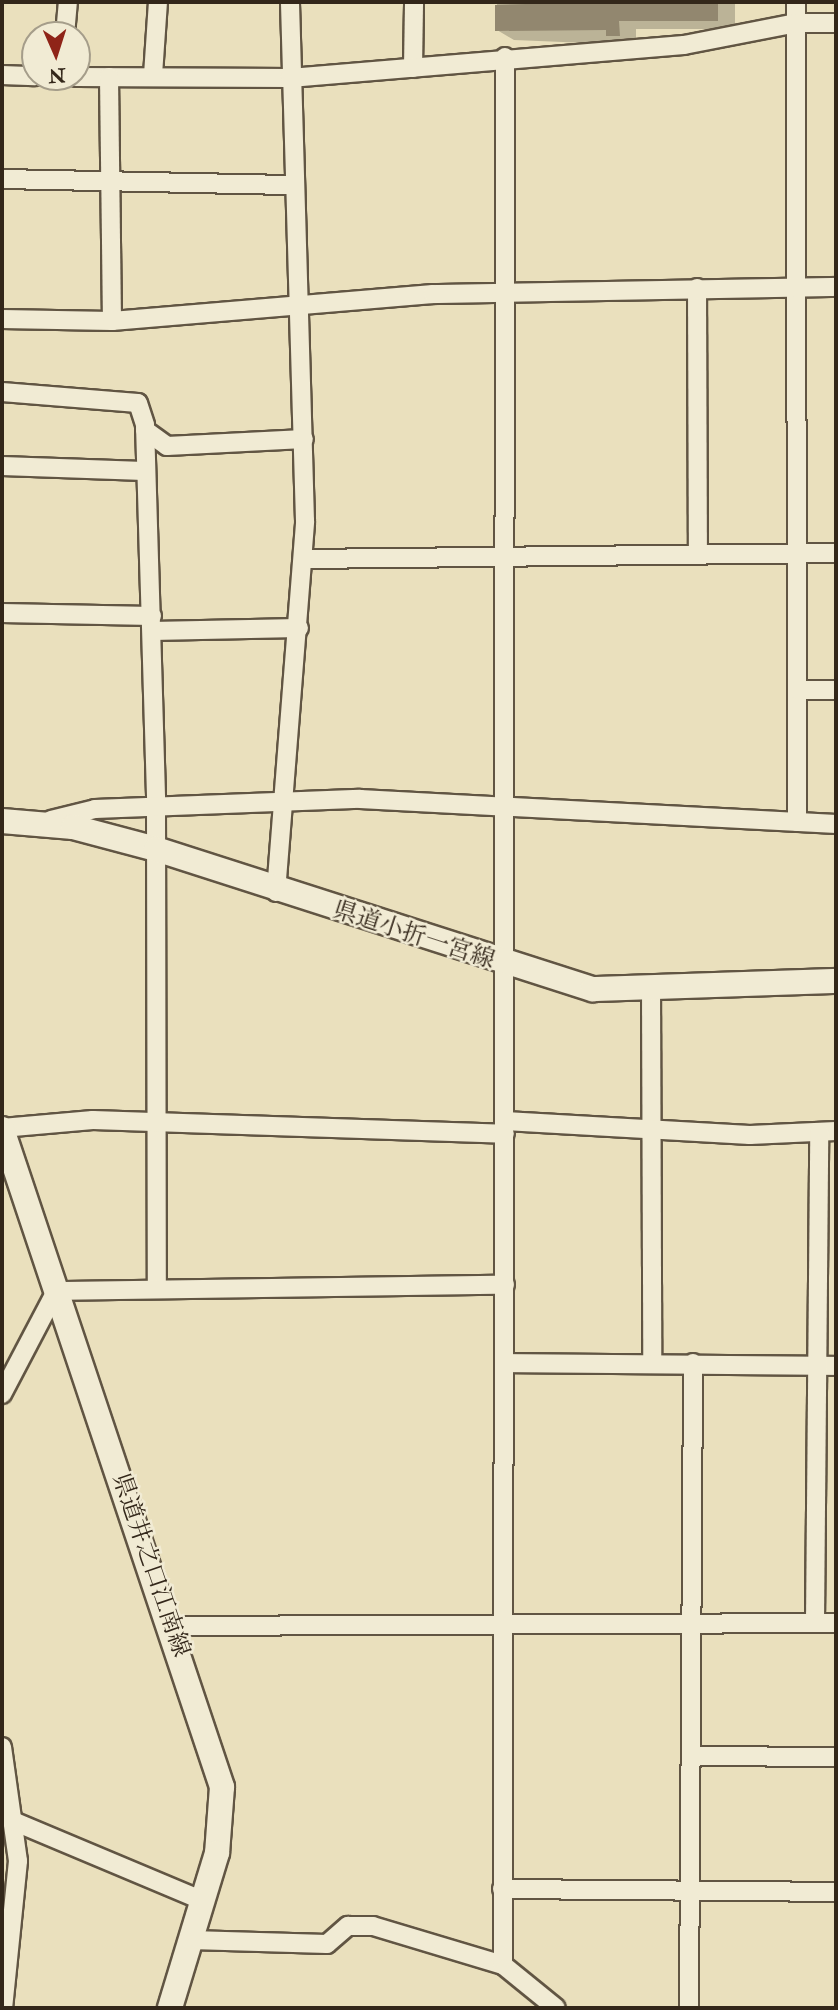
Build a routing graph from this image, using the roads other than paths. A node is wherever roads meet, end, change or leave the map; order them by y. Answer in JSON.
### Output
{"nodes":[{"id":1,"x":68,"y":2,"type":"edge"},
{"id":2,"x":158,"y":2,"type":"edge"},
{"id":3,"x":290,"y":2,"type":"edge"},
{"id":4,"x":414,"y":2,"type":"edge"},
{"id":5,"x":796,"y":2,"type":"edge"},
{"id":6,"x":66,"y":21,"type":"edge"},
{"id":7,"x":796,"y":23,"type":"junction"},
{"id":8,"x":836,"y":23,"type":"edge"},
{"id":9,"x":505,"y":57,"type":"junction"},
{"id":10,"x":413,"y":68,"type":"junction"},
{"id":11,"x":2,"y":75,"type":"edge"},
{"id":12,"x":153,"y":75,"type":"junction"},
{"id":13,"x":21,"y":76,"type":"edge"},
{"id":14,"x":91,"y":77,"type":"edge"},
{"id":15,"x":109,"y":77,"type":"junction"},
{"id":16,"x":290,"y":78,"type":"junction"},
{"id":17,"x":2,"y":179,"type":"edge"},
{"id":18,"x":111,"y":183,"type":"junction"},
{"id":19,"x":293,"y":185,"type":"junction"},
{"id":20,"x":796,"y":287,"type":"junction"},
{"id":21,"x":836,"y":287,"type":"edge"},
{"id":22,"x":697,"y":288,"type":"junction"},
{"id":23,"x":505,"y":292,"type":"junction"},
{"id":24,"x":295,"y":304,"type":"junction"},
{"id":25,"x":2,"y":319,"type":"edge"},
{"id":26,"x":112,"y":321,"type":"junction"},
{"id":27,"x":2,"y":392,"type":"edge"},
{"id":28,"x":145,"y":430,"type":"junction"},
{"id":29,"x":304,"y":439,"type":"junction"},
{"id":30,"x":2,"y":466,"type":"edge"},
{"id":31,"x":144,"y":471,"type":"junction"},
{"id":32,"x":698,"y":553,"type":"junction"},
{"id":33,"x":799,"y":553,"type":"junction"},
{"id":34,"x":836,"y":553,"type":"edge"},
{"id":35,"x":504,"y":555,"type":"junction"},
{"id":36,"x":303,"y":559,"type":"junction"},
{"id":37,"x":2,"y":614,"type":"edge"},
{"id":38,"x":152,"y":624,"type":"junction"},
{"id":39,"x":299,"y":628,"type":"junction"},
{"id":40,"x":798,"y":690,"type":"junction"},
{"id":41,"x":836,"y":690,"type":"edge"},
{"id":42,"x":286,"y":801,"type":"junction"},
{"id":43,"x":156,"y":806,"type":"junction"},
{"id":44,"x":506,"y":810,"type":"junction"},
{"id":45,"x":2,"y":821,"type":"edge"},
{"id":46,"x":797,"y":822,"type":"junction"},
{"id":47,"x":43,"y":823,"type":"junction"},
{"id":48,"x":836,"y":824,"type":"edge"},
{"id":49,"x":156,"y":849,"type":"junction"},
{"id":50,"x":276,"y":892,"type":"junction"},
{"id":51,"x":500,"y":963,"type":"junction"},
{"id":52,"x":836,"y":981,"type":"edge"},
{"id":53,"x":651,"y":987,"type":"junction"},
{"id":54,"x":155,"y":1122,"type":"junction"},
{"id":55,"x":505,"y":1127,"type":"junction"},
{"id":56,"x":2,"y":1128,"type":"edge"},
{"id":57,"x":655,"y":1130,"type":"junction"},
{"id":58,"x":828,"y":1132,"type":"edge"},
{"id":59,"x":505,"y":1286,"type":"junction"},
{"id":60,"x":157,"y":1290,"type":"junction"},
{"id":61,"x":56,"y":1291,"type":"junction"},
{"id":62,"x":505,"y":1363,"type":"junction"},
{"id":63,"x":652,"y":1363,"type":"junction"},
{"id":64,"x":693,"y":1363,"type":"junction"},
{"id":65,"x":814,"y":1365,"type":"junction"},
{"id":66,"x":836,"y":1366,"type":"edge"},
{"id":67,"x":2,"y":1394,"type":"edge"},
{"id":68,"x":501,"y":1622,"type":"junction"},
{"id":69,"x":815,"y":1623,"type":"junction"},
{"id":70,"x":836,"y":1623,"type":"edge"},
{"id":71,"x":696,"y":1624,"type":"junction"},
{"id":72,"x":172,"y":1626,"type":"junction"},
{"id":73,"x":2,"y":1747,"type":"edge"},
{"id":74,"x":694,"y":1756,"type":"junction"},
{"id":75,"x":836,"y":1757,"type":"edge"},
{"id":76,"x":13,"y":1821,"type":"junction"},
{"id":77,"x":502,"y":1889,"type":"junction"},
{"id":78,"x":690,"y":1890,"type":"junction"},
{"id":79,"x":836,"y":1892,"type":"edge"},
{"id":80,"x":203,"y":1900,"type":"junction"},
{"id":81,"x":191,"y":1940,"type":"junction"},
{"id":82,"x":503,"y":1965,"type":"junction"},
{"id":83,"x":545,"y":2004,"type":"edge"},
{"id":84,"x":3,"y":2008,"type":"edge"},
{"id":85,"x":170,"y":2008,"type":"edge"},
{"id":86,"x":689,"y":2008,"type":"edge"}],
"edges":[{"from":1,"to":6,"type":"street"},
{"from":2,"to":12,"type":"street"},
{"from":3,"to":16,"type":"street"},
{"from":4,"to":10,"type":"street"},
{"from":5,"to":7,"type":"street"},
{"from":7,"to":8,"type":"street"},
{"from":7,"to":9,"type":"street"},
{"from":7,"to":20,"type":"street"},
{"from":9,"to":10,"type":"street"},
{"from":9,"to":23,"type":"street"},
{"from":10,"to":16,"type":"street"},
{"from":11,"to":13,"type":"street"},
{"from":12,"to":15,"type":"street"},
{"from":12,"to":16,"type":"street"},
{"from":14,"to":15,"type":"street"},
{"from":15,"to":18,"type":"street"},
{"from":16,"to":19,"type":"street"},
{"from":17,"to":18,"type":"street"},
{"from":18,"to":19,"type":"street"},
{"from":18,"to":26,"type":"street"},
{"from":19,"to":24,"type":"street"},
{"from":20,"to":21,"type":"street"},
{"from":20,"to":22,"type":"street"},
{"from":20,"to":33,"type":"street"},
{"from":22,"to":23,"type":"street"},
{"from":22,"to":32,"type":"street"},
{"from":23,"to":24,"type":"street"},
{"from":23,"to":35,"type":"street"},
{"from":24,"to":26,"type":"street"},
{"from":24,"to":29,"type":"street"},
{"from":25,"to":26,"type":"street"},
{"from":27,"to":28,"type":"street"},
{"from":28,"to":29,"type":"street"},
{"from":28,"to":31,"type":"street"},
{"from":29,"to":36,"type":"street"},
{"from":30,"to":31,"type":"street"},
{"from":31,"to":38,"type":"street"},
{"from":32,"to":33,"type":"street"},
{"from":32,"to":35,"type":"street"},
{"from":33,"to":34,"type":"street"},
{"from":33,"to":40,"type":"street"},
{"from":35,"to":36,"type":"street"},
{"from":35,"to":44,"type":"street"},
{"from":36,"to":39,"type":"street"},
{"from":37,"to":38,"type":"street"},
{"from":38,"to":39,"type":"street"},
{"from":38,"to":43,"type":"street"},
{"from":39,"to":42,"type":"street"},
{"from":40,"to":41,"type":"street"},
{"from":40,"to":46,"type":"street"},
{"from":42,"to":43,"type":"street"},
{"from":42,"to":44,"type":"street"},
{"from":42,"to":50,"type":"street"},
{"from":43,"to":47,"type":"street"},
{"from":43,"to":49,"type":"street"},
{"from":44,"to":46,"type":"street"},
{"from":44,"to":51,"type":"street"},
{"from":45,"to":47,"type":"main road","name":"県道小折一宮線"},
{"from":46,"to":48,"type":"street"},
{"from":47,"to":49,"type":"main road","name":"県道小折一宮線"},
{"from":49,"to":50,"type":"main road","name":"県道小折一宮線"},
{"from":49,"to":54,"type":"street"},
{"from":50,"to":51,"type":"main road","name":"県道小折一宮線"},
{"from":51,"to":53,"type":"main road","name":"県道小折一宮線"},
{"from":51,"to":55,"type":"street"},
{"from":52,"to":53,"type":"main road","name":"県道小折一宮線"},
{"from":53,"to":57,"type":"street"},
{"from":54,"to":55,"type":"street"},
{"from":54,"to":56,"type":"street"},
{"from":54,"to":60,"type":"street"},
{"from":55,"to":57,"type":"street"},
{"from":55,"to":59,"type":"street"},
{"from":56,"to":61,"type":"main road","name":"県道井之口江南線"},
{"from":57,"to":58,"type":"street"},
{"from":57,"to":63,"type":"street"},
{"from":58,"to":65,"type":"street"},
{"from":59,"to":60,"type":"street"},
{"from":59,"to":62,"type":"street"},
{"from":60,"to":61,"type":"street"},
{"from":61,"to":67,"type":"street"},
{"from":61,"to":72,"type":"main road","name":"県道井之口江南線"},
{"from":62,"to":63,"type":"street"},
{"from":62,"to":68,"type":"street"},
{"from":63,"to":64,"type":"street"},
{"from":64,"to":65,"type":"street"},
{"from":64,"to":71,"type":"street"},
{"from":65,"to":66,"type":"street"},
{"from":65,"to":69,"type":"street"},
{"from":68,"to":71,"type":"street"},
{"from":68,"to":72,"type":"street"},
{"from":68,"to":77,"type":"street"},
{"from":69,"to":70,"type":"street"},
{"from":69,"to":71,"type":"street"},
{"from":71,"to":74,"type":"street"},
{"from":72,"to":80,"type":"main road","name":"県道井之口江南線"},
{"from":73,"to":76,"type":"street"},
{"from":74,"to":75,"type":"street"},
{"from":74,"to":78,"type":"street"},
{"from":76,"to":80,"type":"street"},
{"from":76,"to":84,"type":"street"},
{"from":77,"to":78,"type":"street"},
{"from":77,"to":82,"type":"street"},
{"from":78,"to":79,"type":"street"},
{"from":78,"to":86,"type":"street"},
{"from":80,"to":81,"type":"main road","name":"県道井之口江南線"},
{"from":81,"to":82,"type":"street"},
{"from":81,"to":85,"type":"main road","name":"県道井之口江南線"},
{"from":82,"to":83,"type":"street"}]}
